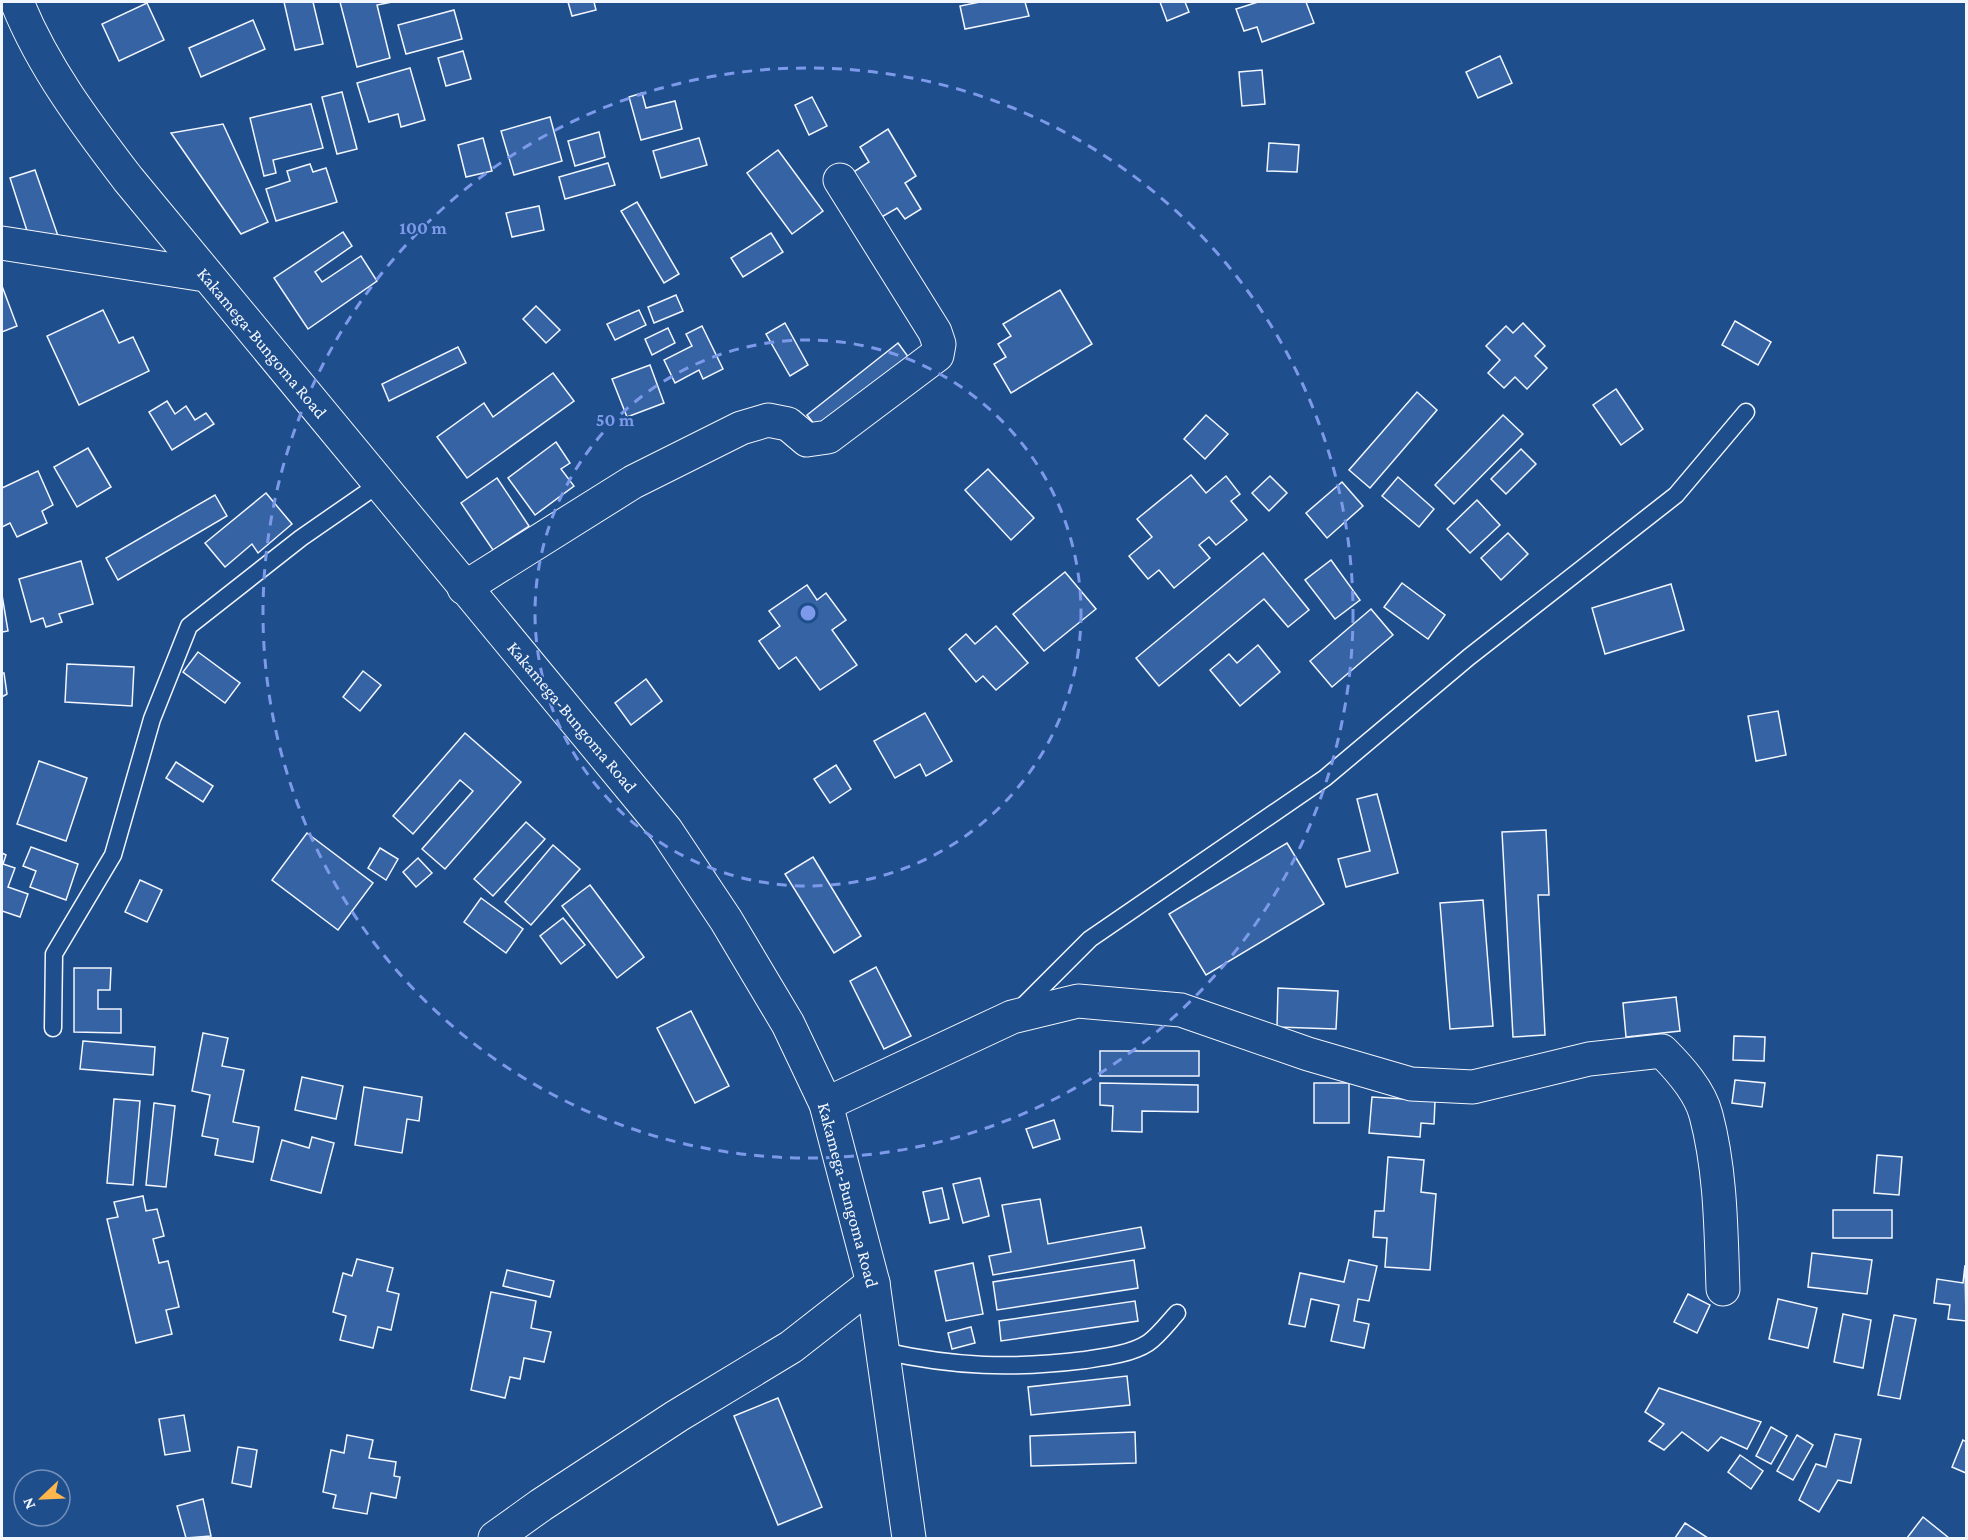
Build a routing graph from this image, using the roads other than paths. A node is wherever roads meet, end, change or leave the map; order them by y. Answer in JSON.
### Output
{"nodes":[{"id":1,"x":17,"y":2,"type":"edge"},
{"id":2,"x":840,"y":180,"type":"dead end"},
{"id":3,"x":2,"y":243,"type":"edge"},
{"id":4,"x":205,"y":275,"type":"junction"},
{"id":5,"x":1746,"y":412,"type":"dead end"},
{"id":6,"x":379,"y":484,"type":"junction"},
{"id":7,"x":464,"y":588,"type":"junction"},
{"id":8,"x":1012,"y":1017,"type":"junction"},
{"id":9,"x":53,"y":1028,"type":"dead end"},
{"id":10,"x":826,"y":1104,"type":"junction"},
{"id":11,"x":873,"y":1283,"type":"junction"},
{"id":12,"x":1722,"y":1289,"type":"dead end"},
{"id":13,"x":1177,"y":1313,"type":"dead end"},
{"id":14,"x":884,"y":1351,"type":"junction"},
{"id":15,"x":495,"y":1539,"type":"edge"},
{"id":16,"x":909,"y":1539,"type":"edge"}],
"edges":[{"from":1,"to":4,"type":"street","name":"Kakamega-Bungoma Road"},
{"from":2,"to":7,"type":"street"},
{"from":3,"to":4,"type":"street"},
{"from":4,"to":6,"type":"street","name":"Kakamega-Bungoma Road"},
{"from":5,"to":8,"type":"lane"},
{"from":6,"to":7,"type":"street","name":"Kakamega-Bungoma Road"},
{"from":6,"to":9,"type":"lane"},
{"from":7,"to":10,"type":"street","name":"Kakamega-Bungoma Road"},
{"from":8,"to":10,"type":"street"},
{"from":8,"to":12,"type":"street"},
{"from":10,"to":11,"type":"street","name":"Kakamega-Bungoma Road"},
{"from":11,"to":14,"type":"street","name":"Kakamega-Bungoma Road"},
{"from":11,"to":15,"type":"street"},
{"from":13,"to":14,"type":"lane"},
{"from":14,"to":16,"type":"street","name":"Kakamega-Bungoma Road"}]}
